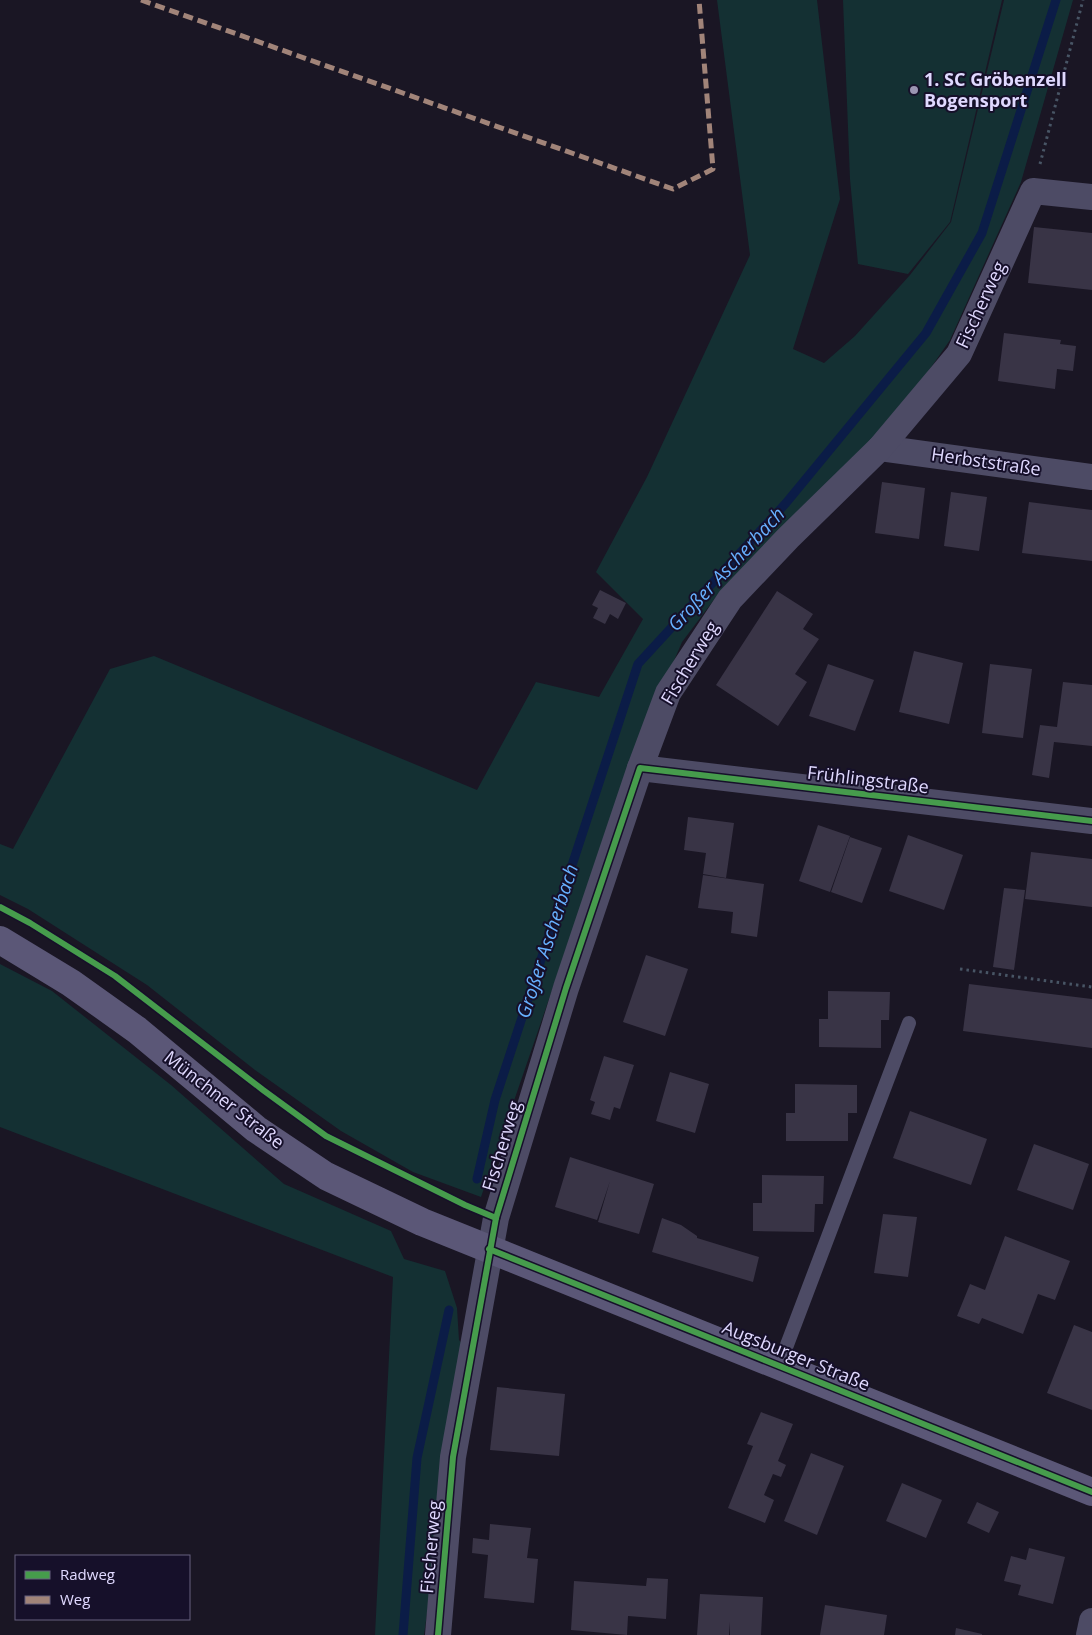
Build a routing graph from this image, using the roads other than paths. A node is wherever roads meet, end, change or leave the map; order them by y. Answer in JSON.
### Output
{"nodes":[{"id":1,"x":1092,"y":196,"type":"edge"},
{"id":2,"x":880,"y":448,"type":"junction"},
{"id":3,"x":1092,"y":477,"type":"edge"},
{"id":4,"x":640,"y":768,"type":"junction"},
{"id":5,"x":1092,"y":821,"type":"edge"},
{"id":6,"x":0,"y":940,"type":"edge"},
{"id":7,"x":909,"y":1023,"type":"dead end"},
{"id":8,"x":489,"y":1249,"type":"junction"},
{"id":9,"x":779,"y":1366,"type":"junction"},
{"id":10,"x":1092,"y":1492,"type":"edge"},
{"id":11,"x":1092,"y":1621,"type":"edge"},
{"id":12,"x":438,"y":1635,"type":"edge"},
{"id":13,"x":1089,"y":1635,"type":"edge"}],
"edges":[{"from":1,"to":2,"type":"street","name":"Fischerweg"},
{"from":2,"to":3,"type":"street","name":"Herbststraße"},
{"from":2,"to":4,"type":"street","name":"Fischerweg"},
{"from":4,"to":5,"type":"street","name":"Frühlingstraße"},
{"from":4,"to":8,"type":"street","name":"Fischerweg"},
{"from":6,"to":8,"type":"main road","name":"Münchner Straße"},
{"from":7,"to":9,"type":"lane"},
{"from":8,"to":9,"type":"main road","name":"Augsburger Straße"},
{"from":8,"to":12,"type":"street","name":"Fischerweg"},
{"from":9,"to":10,"type":"main road","name":"Augsburger Straße"},
{"from":11,"to":13,"type":"street"}]}
